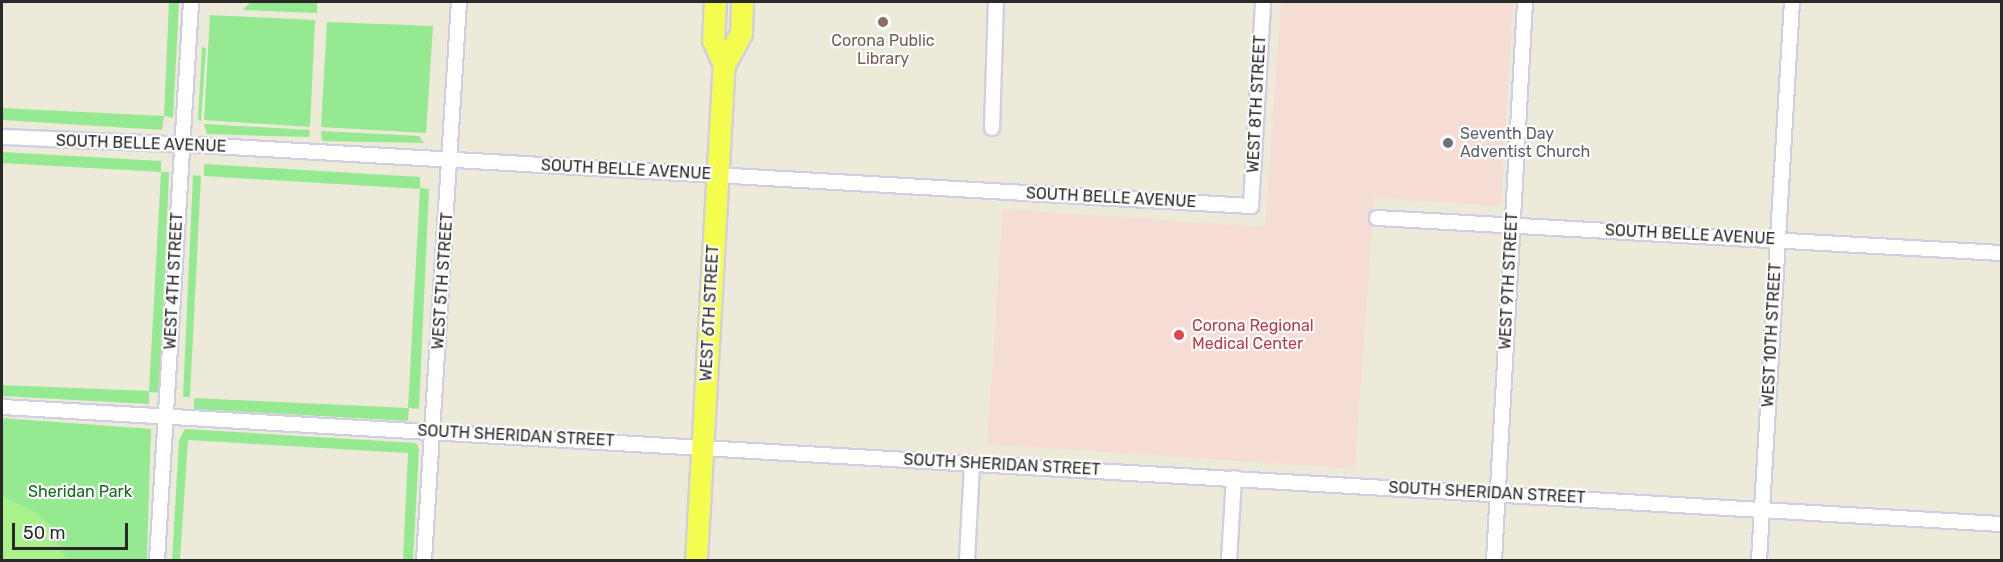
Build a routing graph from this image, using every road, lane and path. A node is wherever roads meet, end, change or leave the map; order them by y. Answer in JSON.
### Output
{"nodes":[{"id":1,"x":191,"y":2,"type":"edge"},
{"id":2,"x":459,"y":2,"type":"edge"},
{"id":3,"x":714,"y":2,"type":"edge"},
{"id":4,"x":742,"y":2,"type":"edge"},
{"id":5,"x":996,"y":2,"type":"edge"},
{"id":6,"x":1263,"y":2,"type":"edge"},
{"id":7,"x":1525,"y":2,"type":"edge"},
{"id":8,"x":1792,"y":2,"type":"edge"},
{"id":9,"x":724,"y":65,"type":"junction"},
{"id":10,"x":992,"y":128,"type":"dead end"},
{"id":11,"x":2,"y":137,"type":"edge"},
{"id":12,"x":182,"y":144,"type":"junction"},
{"id":13,"x":451,"y":160,"type":"junction"},
{"id":14,"x":717,"y":176,"type":"junction"},
{"id":15,"x":1251,"y":206,"type":"joint"},
{"id":16,"x":1377,"y":218,"type":"dead end"},
{"id":17,"x":1512,"y":224,"type":"junction"},
{"id":18,"x":1778,"y":240,"type":"junction"},
{"id":19,"x":2001,"y":253,"type":"edge"},
{"id":20,"x":2,"y":407,"type":"edge"},
{"id":21,"x":166,"y":415,"type":"junction"},
{"id":22,"x":433,"y":431,"type":"junction"},
{"id":23,"x":703,"y":447,"type":"junction"},
{"id":24,"x":972,"y":463,"type":"junction"},
{"id":25,"x":1234,"y":478,"type":"junction"},
{"id":26,"x":1496,"y":494,"type":"junction"},
{"id":27,"x":1762,"y":509,"type":"junction"},
{"id":28,"x":2001,"y":524,"type":"edge"},
{"id":29,"x":157,"y":561,"type":"edge"},
{"id":30,"x":424,"y":561,"type":"edge"},
{"id":31,"x":696,"y":561,"type":"edge"},
{"id":32,"x":967,"y":561,"type":"edge"},
{"id":33,"x":1229,"y":561,"type":"edge"},
{"id":34,"x":1494,"y":561,"type":"edge"},
{"id":35,"x":1759,"y":561,"type":"edge"}],
"edges":[{"from":1,"to":12,"type":"street","name":"WEST 4TH STREET"},
{"from":2,"to":13,"type":"street","name":"WEST 5TH STREET"},
{"from":3,"to":9,"type":"main road","name":"WEST 6TH STREET"},
{"from":4,"to":9,"type":"main road","name":"WEST 6TH STREET"},
{"from":5,"to":10,"type":"street"},
{"from":6,"to":15,"type":"street","name":"WEST 8TH STREET"},
{"from":7,"to":17,"type":"street","name":"WEST 9TH STREET"},
{"from":8,"to":18,"type":"street","name":"WEST 10TH STREET"},
{"from":9,"to":14,"type":"main road","name":"WEST 6TH STREET"},
{"from":11,"to":12,"type":"street","name":"SOUTH BELLE AVENUE"},
{"from":12,"to":13,"type":"street","name":"SOUTH BELLE AVENUE"},
{"from":12,"to":21,"type":"street","name":"WEST 4TH STREET"},
{"from":13,"to":14,"type":"street","name":"SOUTH BELLE AVENUE"},
{"from":13,"to":22,"type":"street","name":"WEST 5TH STREET"},
{"from":14,"to":15,"type":"street","name":"SOUTH BELLE AVENUE"},
{"from":14,"to":23,"type":"main road","name":"WEST 6TH STREET"},
{"from":16,"to":17,"type":"street","name":"SOUTH BELLE AVENUE"},
{"from":17,"to":18,"type":"street","name":"SOUTH BELLE AVENUE"},
{"from":17,"to":26,"type":"street","name":"WEST 9TH STREET"},
{"from":18,"to":19,"type":"street","name":"SOUTH BELLE AVENUE"},
{"from":18,"to":27,"type":"street","name":"WEST 10TH STREET"},
{"from":20,"to":21,"type":"street","name":"SOUTH SHERIDAN STREET"},
{"from":21,"to":22,"type":"street","name":"SOUTH SHERIDAN STREET"},
{"from":21,"to":29,"type":"street","name":"WEST 4TH STREET"},
{"from":22,"to":23,"type":"street","name":"SOUTH SHERIDAN STREET"},
{"from":22,"to":30,"type":"street","name":"WEST 5TH STREET"},
{"from":23,"to":24,"type":"street","name":"SOUTH SHERIDAN STREET"},
{"from":23,"to":31,"type":"main road","name":"WEST 6TH STREET"},
{"from":24,"to":25,"type":"street","name":"SOUTH SHERIDAN STREET"},
{"from":24,"to":32,"type":"street"},
{"from":25,"to":26,"type":"street","name":"SOUTH SHERIDAN STREET"},
{"from":25,"to":33,"type":"street"},
{"from":26,"to":27,"type":"street","name":"SOUTH SHERIDAN STREET"},
{"from":26,"to":34,"type":"street","name":"WEST 9TH STREET"},
{"from":27,"to":28,"type":"street","name":"SOUTH SHERIDAN STREET"},
{"from":27,"to":35,"type":"street","name":"WEST 10TH STREET"}]}
